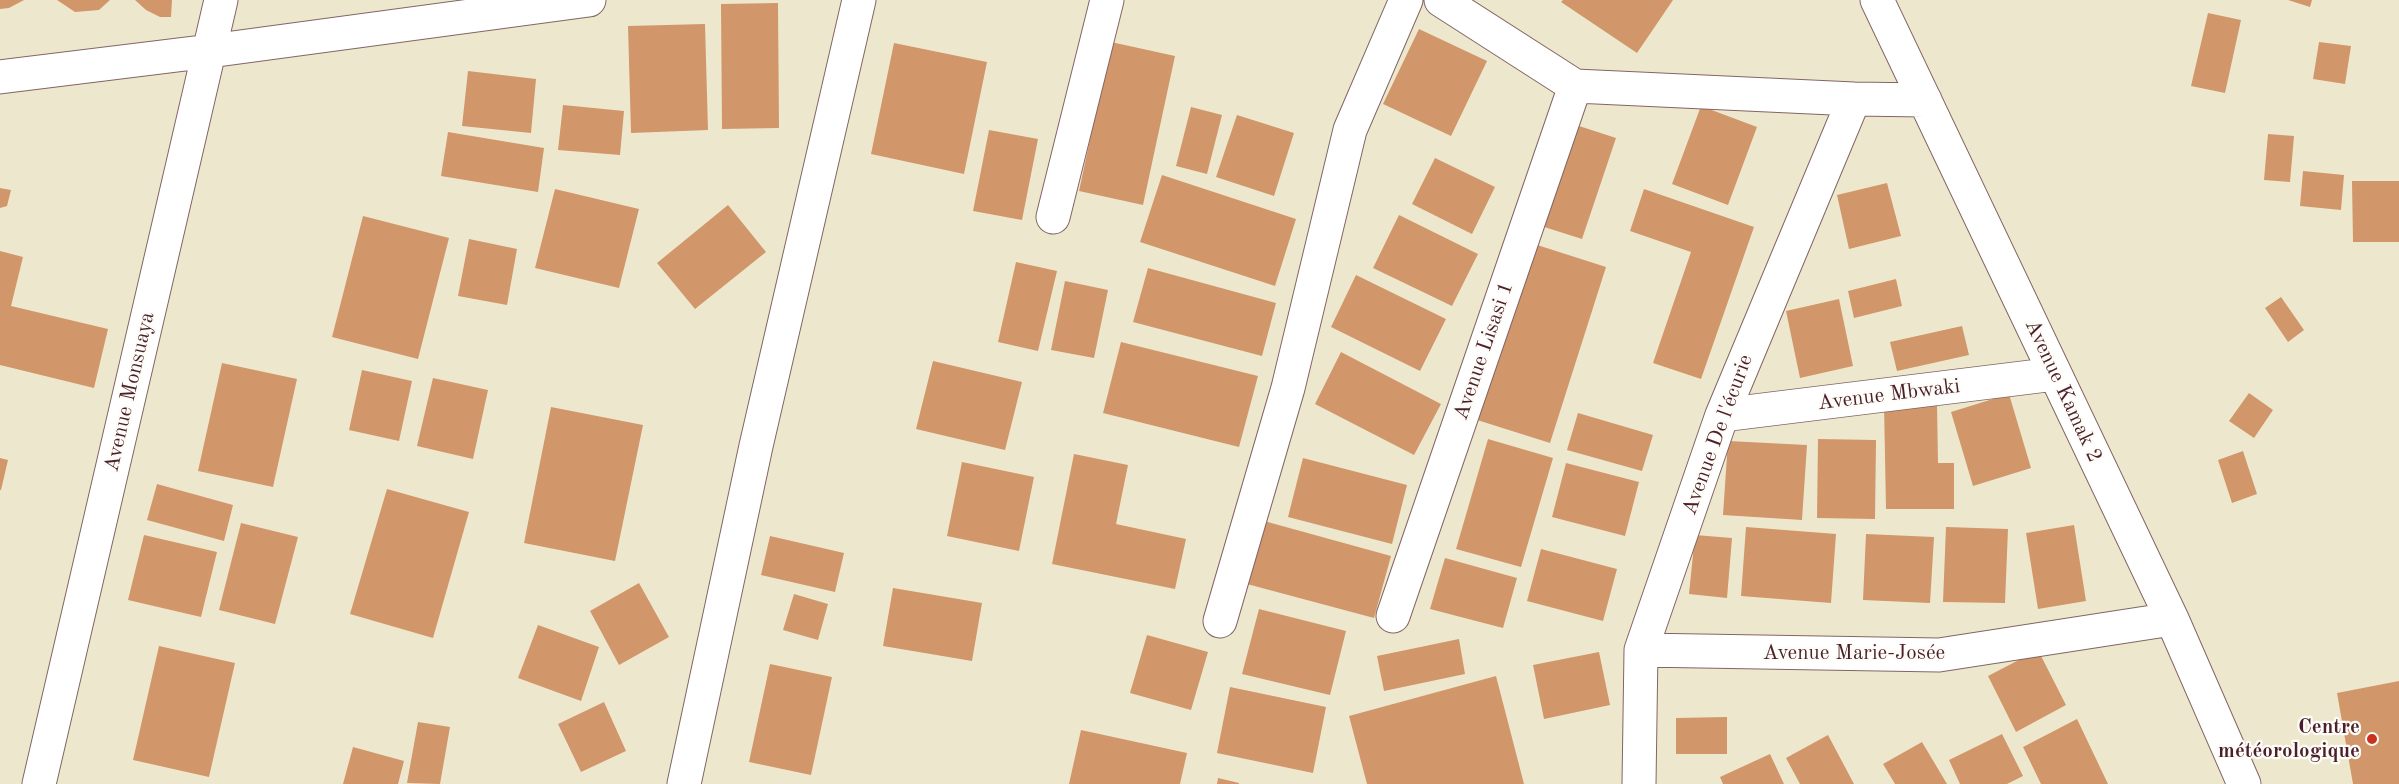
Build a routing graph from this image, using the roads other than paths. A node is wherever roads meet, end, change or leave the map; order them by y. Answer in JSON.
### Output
{"nodes":[{"id":1,"x":221,"y":0,"type":"edge"},
{"id":2,"x":589,"y":0,"type":"edge"},
{"id":3,"x":859,"y":0,"type":"edge"},
{"id":4,"x":1107,"y":0,"type":"edge"},
{"id":5,"x":1406,"y":0,"type":"edge"},
{"id":6,"x":1441,"y":0,"type":"edge"},
{"id":7,"x":1877,"y":0,"type":"edge"},
{"id":8,"x":210,"y":51,"type":"junction"},
{"id":9,"x":0,"y":77,"type":"edge"},
{"id":10,"x":1575,"y":86,"type":"junction"},
{"id":11,"x":1854,"y":99,"type":"junction"},
{"id":12,"x":1925,"y":100,"type":"junction"},
{"id":13,"x":1053,"y":217,"type":"dead end"},
{"id":14,"x":2055,"y":374,"type":"junction"},
{"id":15,"x":1722,"y":415,"type":"junction"},
{"id":16,"x":1393,"y":616,"type":"dead end"},
{"id":17,"x":2172,"y":619,"type":"junction"},
{"id":18,"x":1220,"y":621,"type":"dead end"},
{"id":19,"x":1641,"y":650,"type":"junction"},
{"id":20,"x":39,"y":784,"type":"edge"},
{"id":21,"x":684,"y":784,"type":"edge"},
{"id":22,"x":1639,"y":784,"type":"edge"},
{"id":23,"x":2244,"y":784,"type":"edge"}],
"edges":[{"from":1,"to":8,"type":"street","name":"Avenue Monsuaya"},
{"from":2,"to":8,"type":"street"},
{"from":3,"to":21,"type":"street"},
{"from":4,"to":13,"type":"street"},
{"from":5,"to":18,"type":"street"},
{"from":6,"to":10,"type":"street"},
{"from":7,"to":12,"type":"street","name":"Avenue Kamak 2"},
{"from":8,"to":9,"type":"street"},
{"from":8,"to":20,"type":"street","name":"Avenue Monsuaya"},
{"from":10,"to":11,"type":"street"},
{"from":10,"to":16,"type":"street","name":"Avenue Lisasi 1"},
{"from":11,"to":12,"type":"street"},
{"from":11,"to":15,"type":"street","name":"Avenue De l'écurie"},
{"from":12,"to":14,"type":"street","name":"Avenue Kamak 2"},
{"from":14,"to":15,"type":"street","name":"Avenue Mbwaki"},
{"from":14,"to":17,"type":"street","name":"Avenue Kamak 2"},
{"from":15,"to":19,"type":"street","name":"Avenue De l'écurie"},
{"from":17,"to":19,"type":"street","name":"Avenue Marie-Josée"},
{"from":17,"to":23,"type":"street","name":"Avenue Kamak 2"},
{"from":19,"to":22,"type":"street","name":"Avenue De l'écurie"}]}
